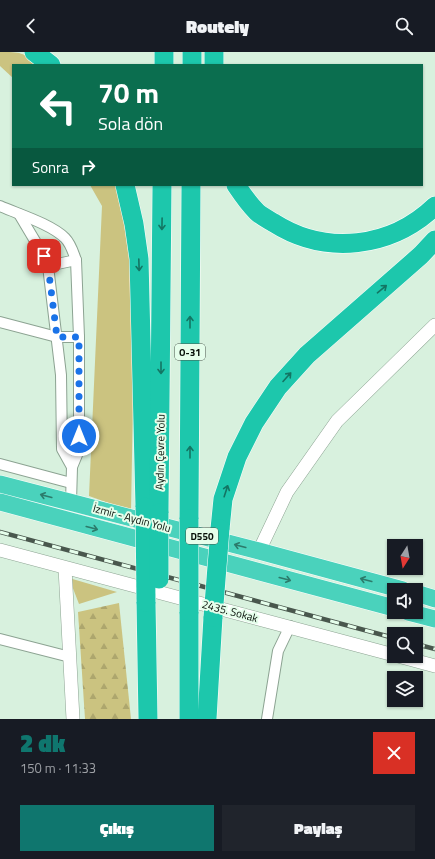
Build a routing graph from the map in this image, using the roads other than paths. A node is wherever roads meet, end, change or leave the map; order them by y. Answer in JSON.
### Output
{"nodes":[{"id":1,"x":34,"y":52,"type":"edge"},
{"id":2,"x":164,"y":52,"type":"edge"},
{"id":3,"x":192,"y":52,"type":"edge"},
{"id":4,"x":214,"y":52,"type":"edge"},
{"id":5,"x":50,"y":64,"type":"edge"},
{"id":6,"x":164,"y":64,"type":"edge"},
{"id":7,"x":192,"y":64,"type":"edge"},
{"id":8,"x":214,"y":64,"type":"edge"},
{"id":9,"x":125,"y":186,"type":"edge"},
{"id":10,"x":162,"y":186,"type":"edge"},
{"id":11,"x":191,"y":186,"type":"edge"},
{"id":12,"x":237,"y":186,"type":"edge"},
{"id":13,"x":0,"y":206,"type":"edge"},
{"id":14,"x":435,"y":206,"type":"edge"},
{"id":15,"x":19,"y":214,"type":"junction"},
{"id":16,"x":435,"y":240,"type":"edge"},
{"id":17,"x":76,"y":260,"type":"junction"},
{"id":18,"x":48,"y":266,"type":"junction"},
{"id":19,"x":0,"y":322,"type":"edge"},
{"id":20,"x":435,"y":325,"type":"edge"},
{"id":21,"x":57,"y":337,"type":"junction"},
{"id":22,"x":79,"y":337,"type":"junction"},
{"id":23,"x":0,"y":464,"type":"edge"},
{"id":24,"x":72,"y":467,"type":"junction"},
{"id":25,"x":72,"y":483,"type":"junction"},
{"id":26,"x":0,"y":484,"type":"edge"},
{"id":27,"x":0,"y":502,"type":"edge"},
{"id":28,"x":71,"y":502,"type":"junction"},
{"id":29,"x":152,"y":510,"type":"junction"},
{"id":30,"x":0,"y":550,"type":"edge"},
{"id":31,"x":259,"y":551,"type":"junction"},
{"id":32,"x":65,"y":568,"type":"junction"},
{"id":33,"x":387,"y":586,"type":"edge"},
{"id":34,"x":423,"y":596,"type":"edge"},
{"id":35,"x":435,"y":599,"type":"edge"},
{"id":36,"x":152,"y":603,"type":"junction"},
{"id":37,"x":387,"y":606,"type":"edge"},
{"id":38,"x":423,"y":616,"type":"edge"},
{"id":39,"x":435,"y":619,"type":"edge"},
{"id":40,"x":290,"y":626,"type":"junction"},
{"id":41,"x":0,"y":639,"type":"edge"},
{"id":42,"x":387,"y":653,"type":"edge"},
{"id":43,"x":70,"y":658,"type":"junction"},
{"id":44,"x":423,"y":663,"type":"edge"},
{"id":45,"x":435,"y":666,"type":"edge"},
{"id":46,"x":73,"y":719,"type":"edge"},
{"id":47,"x":148,"y":719,"type":"edge"},
{"id":48,"x":160,"y":719,"type":"edge"},
{"id":49,"x":189,"y":719,"type":"edge"},
{"id":50,"x":207,"y":719,"type":"edge"},
{"id":51,"x":267,"y":719,"type":"edge"}],
"edges":[{"from":1,"to":5,"type":"highway"},
{"from":2,"to":6,"type":"highway"},
{"from":3,"to":7,"type":"highway"},
{"from":4,"to":8,"type":"highway"},
{"from":9,"to":29,"type":"highway","one_way":true},
{"from":10,"to":29,"type":"highway","name":"Aydın Çevre Yolu","number":"O-31","one_way":true},
{"from":49,"to":11,"type":"highway","number":"O-31","one_way":true,"bridge":true},
{"from":12,"to":14,"type":"highway"},
{"from":13,"to":15,"type":"street"},
{"from":15,"to":17,"type":"street"},
{"from":15,"to":18,"type":"street"},
{"from":50,"to":16,"type":"highway","one_way":true,"bridge":true},
{"from":17,"to":18,"type":"street"},
{"from":17,"to":22,"type":"street"},
{"from":18,"to":21,"type":"street"},
{"from":19,"to":21,"type":"street"},
{"from":20,"to":31,"type":"street"},
{"from":21,"to":22,"type":"street"},
{"from":21,"to":24,"type":"street"},
{"from":22,"to":24,"type":"street"},
{"from":23,"to":25,"type":"street"},
{"from":24,"to":25,"type":"street"},
{"from":25,"to":28,"type":"street"},
{"from":28,"to":26,"type":"highway","name":"İzmir - Aydın Yolu","number":"D550","one_way":true},
{"from":27,"to":37,"type":"highway","name":"İzmir - Aydın Yolu","number":"D550","one_way":true},
{"from":31,"to":28,"type":"highway","name":"İzmir - Aydın Yolu","number":"D550","one_way":true},
{"from":29,"to":36,"type":"highway","name":"Aydın Çevre Yolu","number":"O-31","bridge":true},
{"from":30,"to":32,"type":"street","name":"2435. Sokak"},
{"from":33,"to":31,"type":"highway","name":"İzmir - Aydın Yolu","number":"D550","one_way":true},
{"from":32,"to":40,"type":"street","name":"2435. Sokak"},
{"from":32,"to":43,"type":"street"},
{"from":34,"to":35,"type":"highway"},
{"from":36,"to":47,"type":"highway"},
{"from":36,"to":48,"type":"highway","name":"Aydın Çevre Yolu","number":"O-31"},
{"from":38,"to":39,"type":"highway"},
{"from":40,"to":42,"type":"street","name":"2435. Sokak"},
{"from":40,"to":51,"type":"street"},
{"from":41,"to":43,"type":"street"},
{"from":43,"to":46,"type":"street"},
{"from":44,"to":45,"type":"street"}]}
